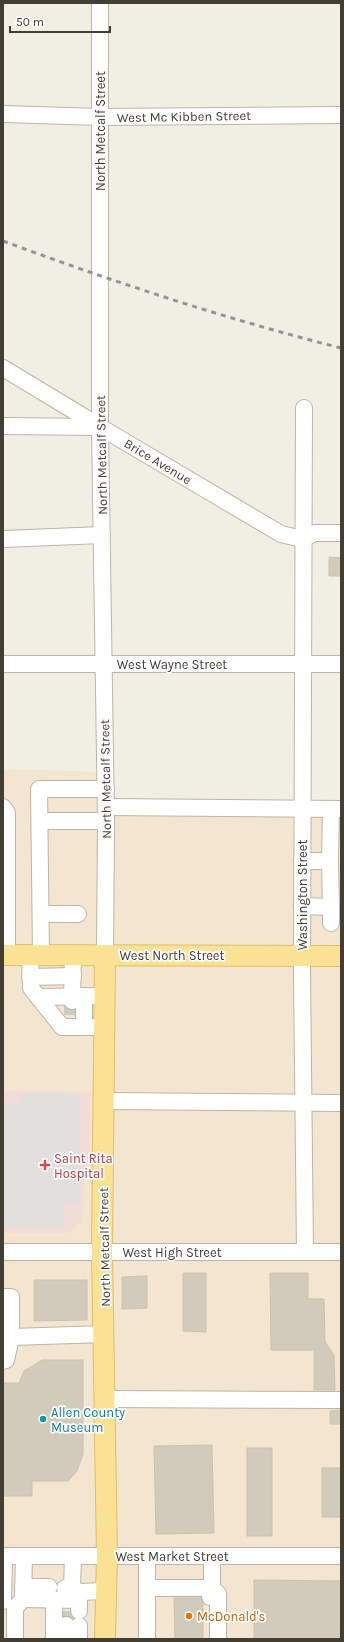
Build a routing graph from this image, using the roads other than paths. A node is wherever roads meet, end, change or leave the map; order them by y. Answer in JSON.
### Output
{"nodes":[{"id":1,"x":100,"y":3,"type":"edge"},
{"id":2,"x":3,"y":114,"type":"edge"},
{"id":3,"x":341,"y":115,"type":"edge"},
{"id":4,"x":100,"y":117,"type":"junction"},
{"id":5,"x":3,"y":368,"type":"edge"},
{"id":6,"x":304,"y":408,"type":"dead end"},
{"id":7,"x":3,"y":426,"type":"edge"},
{"id":8,"x":100,"y":427,"type":"junction"},
{"id":9,"x":341,"y":532,"type":"edge"},
{"id":10,"x":102,"y":535,"type":"junction"},
{"id":11,"x":3,"y":538,"type":"edge"},
{"id":12,"x":302,"y":539,"type":"junction"},
{"id":13,"x":3,"y":664,"type":"edge"},
{"id":14,"x":104,"y":664,"type":"junction"},
{"id":15,"x":303,"y":664,"type":"junction"},
{"id":16,"x":341,"y":664,"type":"edge"},
{"id":17,"x":106,"y":789,"type":"junction"},
{"id":18,"x":3,"y":807,"type":"edge"},
{"id":19,"x":302,"y":809,"type":"junction"},
{"id":20,"x":336,"y":809,"type":"edge"},
{"id":21,"x":106,"y":814,"type":"junction"},
{"id":22,"x":40,"y":821,"type":"junction"},
{"id":23,"x":302,"y":861,"type":"junction"},
{"id":24,"x":330,"y":861,"type":"junction"},
{"id":25,"x":302,"y":906,"type":"junction"},
{"id":26,"x":41,"y":914,"type":"junction"},
{"id":27,"x":78,"y":914,"type":"dead end"},
{"id":28,"x":5,"y":955,"type":"edge"},
{"id":29,"x":35,"y":955,"type":"junction"},
{"id":30,"x":106,"y":955,"type":"junction"},
{"id":31,"x":73,"y":956,"type":"junction"},
{"id":32,"x":302,"y":956,"type":"junction"},
{"id":33,"x":341,"y":956,"type":"edge"},
{"id":34,"x":72,"y":976,"type":"junction"},
{"id":35,"x":30,"y":977,"type":"junction"},
{"id":36,"x":105,"y":996,"type":"junction"},
{"id":37,"x":38,"y":997,"type":"junction"},
{"id":38,"x":76,"y":1010,"type":"junction"},
{"id":39,"x":105,"y":1027,"type":"junction"},
{"id":40,"x":103,"y":1101,"type":"junction"},
{"id":41,"x":302,"y":1102,"type":"junction"},
{"id":42,"x":341,"y":1103,"type":"edge"},
{"id":43,"x":102,"y":1251,"type":"junction"},
{"id":44,"x":3,"y":1252,"type":"edge"},
{"id":45,"x":304,"y":1252,"type":"junction"},
{"id":46,"x":341,"y":1252,"type":"edge"},
{"id":47,"x":3,"y":1297,"type":"edge"},
{"id":48,"x":105,"y":1334,"type":"junction"},
{"id":49,"x":11,"y":1337,"type":"junction"},
{"id":50,"x":3,"y":1360,"type":"edge"},
{"id":51,"x":105,"y":1399,"type":"junction"},
{"id":52,"x":341,"y":1400,"type":"edge"},
{"id":53,"x":3,"y":1556,"type":"edge"},
{"id":54,"x":24,"y":1556,"type":"junction"},
{"id":55,"x":73,"y":1556,"type":"junction"},
{"id":56,"x":107,"y":1556,"type":"junction"},
{"id":57,"x":212,"y":1556,"type":"junction"},
{"id":58,"x":341,"y":1556,"type":"edge"},
{"id":59,"x":147,"y":1557,"type":"junction"},
{"id":60,"x":147,"y":1588,"type":"junction"},
{"id":61,"x":212,"y":1588,"type":"junction"},
{"id":62,"x":106,"y":1591,"type":"junction"},
{"id":63,"x":23,"y":1593,"type":"junction"},
{"id":64,"x":3,"y":1601,"type":"edge"},
{"id":65,"x":69,"y":1608,"type":"edge"},
{"id":66,"x":15,"y":1639,"type":"edge"},
{"id":67,"x":54,"y":1639,"type":"edge"},
{"id":68,"x":105,"y":1639,"type":"edge"},
{"id":69,"x":147,"y":1639,"type":"edge"},
{"id":70,"x":209,"y":1639,"type":"edge"},
{"id":71,"x":218,"y":1639,"type":"edge"}],
"edges":[{"from":1,"to":4,"type":"street","name":"North Metcalf Street"},
{"from":2,"to":4,"type":"street","name":"West Mc Kibben Street"},
{"from":3,"to":4,"type":"street","name":"West Mc Kibben Street"},
{"from":4,"to":8,"type":"street","name":"North Metcalf Street"},
{"from":5,"to":8,"type":"street"},
{"from":6,"to":12,"type":"street","name":"Washington Street"},
{"from":7,"to":8,"type":"street","name":"Brice Avenue"},
{"from":8,"to":10,"type":"street","name":"North Metcalf Street"},
{"from":8,"to":12,"type":"street","name":"Brice Avenue"},
{"from":9,"to":12,"type":"street"},
{"from":10,"to":11,"type":"street"},
{"from":10,"to":14,"type":"street","name":"North Metcalf Street"},
{"from":12,"to":15,"type":"street","name":"Washington Street"},
{"from":13,"to":14,"type":"street","name":"West Wayne Street"},
{"from":14,"to":15,"type":"street","name":"West Wayne Street"},
{"from":14,"to":17,"type":"street","name":"North Metcalf Street"},
{"from":15,"to":16,"type":"street","name":"West Wayne Street"},
{"from":15,"to":19,"type":"street","name":"Washington Street"},
{"from":17,"to":21,"type":"street","name":"North Metcalf Street"},
{"from":17,"to":22,"type":"street"},
{"from":18,"to":28,"type":"street"},
{"from":19,"to":20,"type":"street"},
{"from":19,"to":21,"type":"street"},
{"from":19,"to":23,"type":"street","name":"Washington Street"},
{"from":20,"to":24,"type":"street"},
{"from":21,"to":22,"type":"street"},
{"from":21,"to":30,"type":"street","name":"North Metcalf Street"},
{"from":22,"to":26,"type":"street"},
{"from":23,"to":24,"type":"street"},
{"from":23,"to":25,"type":"street","name":"Washington Street"},
{"from":24,"to":25,"type":"street"},
{"from":25,"to":32,"type":"street","name":"Washington Street"},
{"from":26,"to":27,"type":"street"},
{"from":26,"to":29,"type":"street"},
{"from":28,"to":29,"type":"main road","name":"West North Street"},
{"from":29,"to":31,"type":"main road","name":"West North Street"},
{"from":29,"to":35,"type":"street"},
{"from":30,"to":31,"type":"main road","name":"West North Street"},
{"from":30,"to":32,"type":"main road","name":"West North Street"},
{"from":30,"to":36,"type":"main road","name":"North Metcalf Street"},
{"from":31,"to":34,"type":"street"},
{"from":32,"to":33,"type":"main road","name":"West North Street"},
{"from":32,"to":41,"type":"street","name":"Washington Street"},
{"from":34,"to":35,"type":"street"},
{"from":34,"to":38,"type":"street"},
{"from":35,"to":37,"type":"street"},
{"from":36,"to":38,"type":"street"},
{"from":36,"to":39,"type":"main road","name":"North Metcalf Street"},
{"from":37,"to":38,"type":"street"},
{"from":37,"to":38,"type":"street"},
{"from":38,"to":39,"type":"street"},
{"from":39,"to":40,"type":"main road","name":"North Metcalf Street"},
{"from":40,"to":41,"type":"street"},
{"from":40,"to":43,"type":"main road","name":"North Metcalf Street"},
{"from":41,"to":42,"type":"street"},
{"from":41,"to":45,"type":"street","name":"Washington Street"},
{"from":43,"to":44,"type":"street","name":"West High Street"},
{"from":43,"to":45,"type":"street","name":"West High Street"},
{"from":43,"to":48,"type":"main road","name":"North Metcalf Street"},
{"from":45,"to":46,"type":"street","name":"West High Street"},
{"from":47,"to":49,"type":"street"},
{"from":48,"to":49,"type":"street"},
{"from":48,"to":51,"type":"main road","name":"North Metcalf Street"},
{"from":49,"to":50,"type":"street"},
{"from":51,"to":52,"type":"street"},
{"from":51,"to":56,"type":"main road","name":"North Metcalf Street"},
{"from":53,"to":54,"type":"street","name":"West Market Street"},
{"from":53,"to":64,"type":"street"},
{"from":54,"to":55,"type":"street","name":"West Market Street"},
{"from":54,"to":63,"type":"street"},
{"from":55,"to":56,"type":"street","name":"West Market Street"},
{"from":55,"to":65,"type":"street"},
{"from":56,"to":59,"type":"street","name":"West Market Street"},
{"from":56,"to":62,"type":"main road","name":"North Metcalf Street"},
{"from":57,"to":58,"type":"street","name":"West Market Street"},
{"from":57,"to":59,"type":"street","name":"West Market Street"},
{"from":57,"to":61,"type":"street"},
{"from":59,"to":60,"type":"street"},
{"from":60,"to":61,"type":"street"},
{"from":60,"to":69,"type":"street"},
{"from":61,"to":70,"type":"street"},
{"from":61,"to":71,"type":"street"},
{"from":62,"to":65,"type":"street"},
{"from":62,"to":68,"type":"main road","name":"North Metcalf Street"},
{"from":63,"to":65,"type":"street"},
{"from":63,"to":66,"type":"street"},
{"from":65,"to":67,"type":"street"}]}
